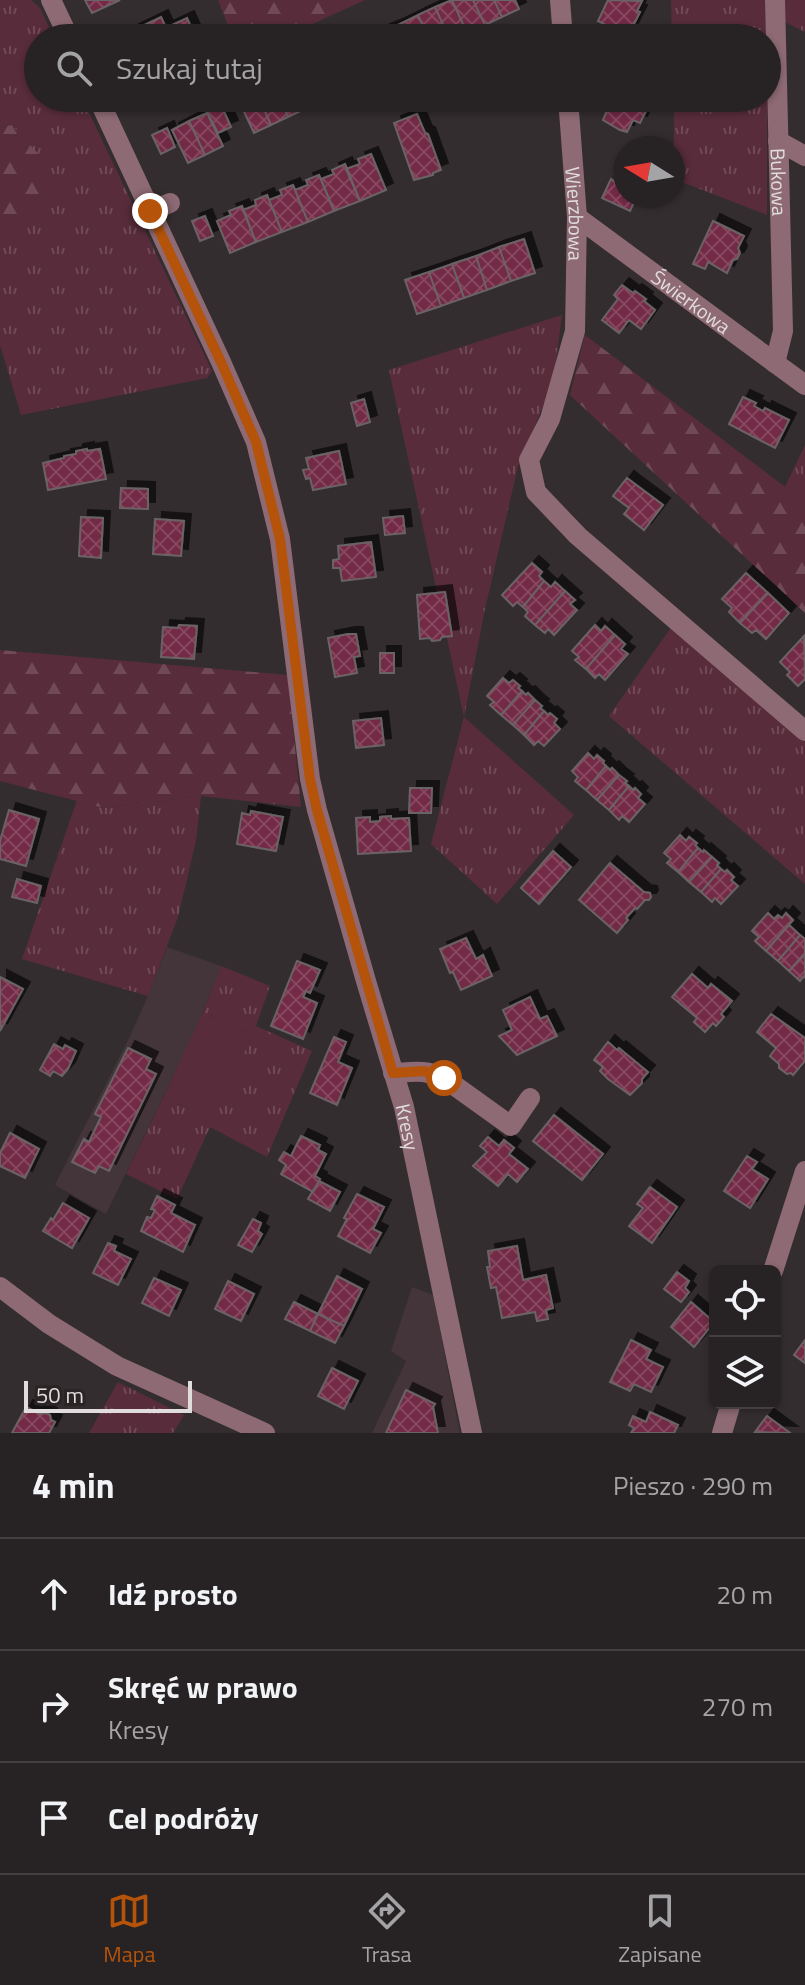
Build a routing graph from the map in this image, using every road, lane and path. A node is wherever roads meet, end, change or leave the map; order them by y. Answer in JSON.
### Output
{"nodes":[{"id":1,"x":51,"y":0,"type":"edge"},
{"id":2,"x":560,"y":0,"type":"edge"},
{"id":3,"x":775,"y":0,"type":"edge"},
{"id":4,"x":62,"y":24,"type":"edge"},
{"id":5,"x":562,"y":24,"type":"edge"},
{"id":6,"x":776,"y":24,"type":"edge"},
{"id":7,"x":104,"y":112,"type":"edge"},
{"id":8,"x":569,"y":112,"type":"edge"},
{"id":9,"x":777,"y":112,"type":"edge"},
{"id":10,"x":778,"y":141,"type":"junction"},
{"id":11,"x":805,"y":156,"type":"edge"},
{"id":12,"x":170,"y":203,"type":"dead end"},
{"id":13,"x":150,"y":211,"type":"junction"},
{"id":14,"x":577,"y":217,"type":"junction"},
{"id":15,"x":775,"y":363,"type":"junction"},
{"id":16,"x":805,"y":385,"type":"edge"},
{"id":17,"x":805,"y":731,"type":"edge"},
{"id":18,"x":393,"y":1073,"type":"junction"},
{"id":19,"x":530,"y":1098,"type":"dead end"},
{"id":20,"x":805,"y":1171,"type":"edge"},
{"id":21,"x":775,"y":1265,"type":"edge"},
{"id":22,"x":0,"y":1287,"type":"edge"},
{"id":23,"x":729,"y":1409,"type":"edge"},
{"id":24,"x":265,"y":1433,"type":"edge"},
{"id":25,"x":472,"y":1433,"type":"edge"},
{"id":26,"x":722,"y":1433,"type":"edge"}],
"edges":[{"from":1,"to":4,"type":"street"},
{"from":2,"to":5,"type":"street"},
{"from":3,"to":6,"type":"street","name":"Bukowa"},
{"from":7,"to":13,"type":"street","name":"Kresy"},
{"from":8,"to":14,"type":"street","name":"Wierzbowa"},
{"from":9,"to":10,"type":"street","name":"Bukowa"},
{"from":10,"to":11,"type":"street"},
{"from":10,"to":15,"type":"street","name":"Bukowa"},
{"from":12,"to":13,"type":"street"},
{"from":13,"to":18,"type":"street","name":"Kresy"},
{"from":14,"to":15,"type":"street","name":"Świerkowa"},
{"from":14,"to":17,"type":"street","name":"Wierzbowa"},
{"from":15,"to":16,"type":"street","name":"Świerkowa"},
{"from":18,"to":19,"type":"street"},
{"from":18,"to":25,"type":"street","name":"Kresy"},
{"from":20,"to":21,"type":"street"},
{"from":22,"to":24,"type":"street"},
{"from":23,"to":26,"type":"street"}]}
